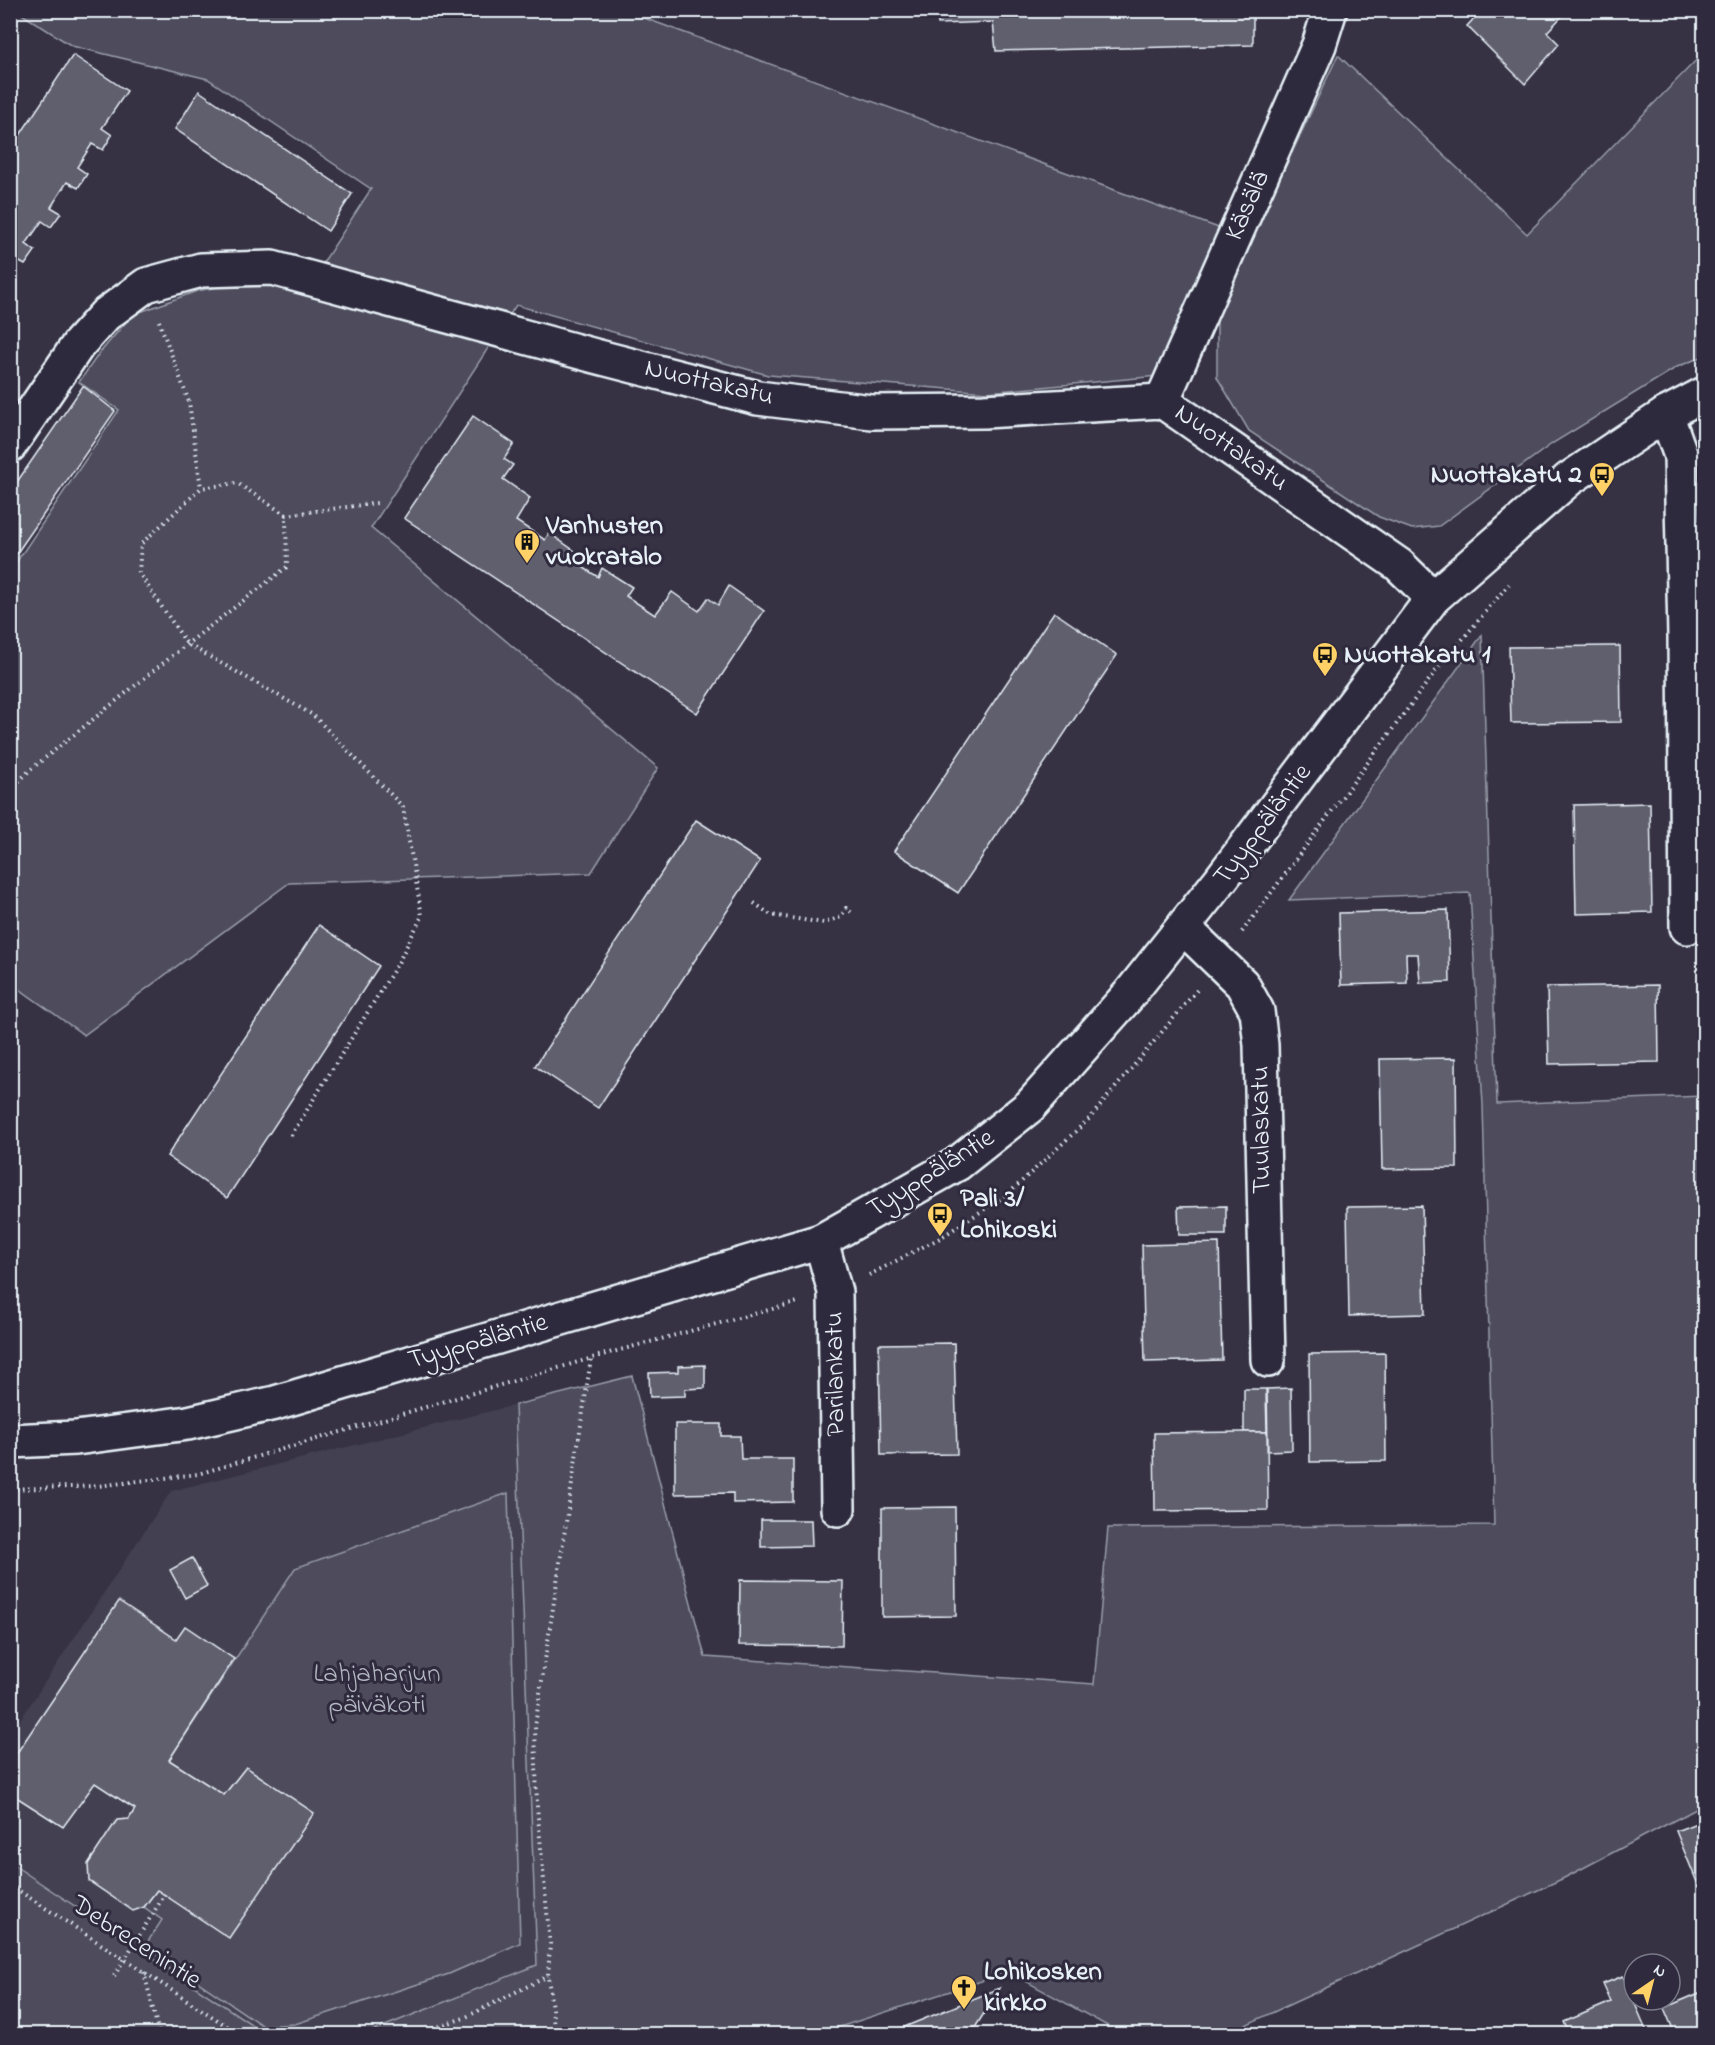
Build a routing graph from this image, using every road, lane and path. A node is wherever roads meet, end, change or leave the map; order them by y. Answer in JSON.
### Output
{"nodes":[{"id":1,"x":1330,"y":10,"type":"edge"},
{"id":2,"x":146,"y":285,"type":"junction"},
{"id":3,"x":1704,"y":394,"type":"edge"},
{"id":4,"x":1162,"y":400,"type":"junction"},
{"id":5,"x":1666,"y":414,"type":"junction"},
{"id":6,"x":10,"y":445,"type":"edge"},
{"id":7,"x":201,"y":488,"type":"junction"},
{"id":8,"x":377,"y":503,"type":"dead end"},
{"id":9,"x":286,"y":515,"type":"junction"},
{"id":10,"x":1513,"y":580,"type":"dead end"},
{"id":11,"x":1433,"y":598,"type":"junction"},
{"id":12,"x":187,"y":644,"type":"junction"},
{"id":13,"x":10,"y":790,"type":"edge"},
{"id":14,"x":754,"y":903,"type":"dead end"},
{"id":15,"x":851,"y":912,"type":"dead end"},
{"id":16,"x":1687,"y":927,"type":"dead end"},
{"id":17,"x":1184,"y":928,"type":"junction"},
{"id":18,"x":1220,"y":962,"type":"junction"},
{"id":19,"x":289,"y":1138,"type":"dead end"},
{"id":20,"x":821,"y":1241,"type":"junction"},
{"id":21,"x":835,"y":1292,"type":"junction"},
{"id":22,"x":591,"y":1359,"type":"junction"},
{"id":23,"x":1268,"y":1360,"type":"dead end"},
{"id":24,"x":10,"y":1441,"type":"edge"},
{"id":25,"x":10,"y":1489,"type":"edge"},
{"id":26,"x":838,"y":1509,"type":"dead end"},
{"id":27,"x":10,"y":1885,"type":"edge"},
{"id":28,"x":165,"y":1894,"type":"dead end"},
{"id":29,"x":124,"y":1959,"type":"junction"},
{"id":30,"x":144,"y":1972,"type":"junction"},
{"id":31,"x":114,"y":1976,"type":"dead end"},
{"id":32,"x":548,"y":1976,"type":"junction"},
{"id":33,"x":159,"y":2034,"type":"edge"},
{"id":34,"x":239,"y":2034,"type":"edge"},
{"id":35,"x":416,"y":2034,"type":"edge"},
{"id":36,"x":555,"y":2034,"type":"edge"}],
"edges":[{"from":1,"to":4,"type":"street","name":"Käsälä"},
{"from":2,"to":4,"type":"street","name":"Nuottakatu"},
{"from":2,"to":6,"type":"street","name":"Nuottakatu"},
{"from":2,"to":7,"type":"path"},
{"from":3,"to":5,"type":"street","name":"Tyyppäläntie"},
{"from":4,"to":11,"type":"street","name":"Nuottakatu"},
{"from":5,"to":11,"type":"street","name":"Tyyppäläntie"},
{"from":5,"to":16,"type":"street"},
{"from":7,"to":9,"type":"path"},
{"from":7,"to":12,"type":"path"},
{"from":8,"to":9,"type":"path"},
{"from":9,"to":12,"type":"path"},
{"from":10,"to":18,"type":"path"},
{"from":11,"to":17,"type":"street","name":"Tyyppäläntie"},
{"from":12,"to":13,"type":"path"},
{"from":12,"to":19,"type":"path"},
{"from":14,"to":15,"type":"path"},
{"from":17,"to":18,"type":"street","name":"Tuulaskatu"},
{"from":17,"to":20,"type":"street","name":"Tyyppäläntie"},
{"from":18,"to":21,"type":"path"},
{"from":18,"to":23,"type":"street","name":"Tuulaskatu"},
{"from":20,"to":21,"type":"street","name":"Parilankatu"},
{"from":20,"to":24,"type":"street","name":"Tyyppäläntie"},
{"from":21,"to":22,"type":"path"},
{"from":21,"to":26,"type":"street","name":"Parilankatu"},
{"from":22,"to":25,"type":"path"},
{"from":22,"to":32,"type":"path"},
{"from":27,"to":29,"type":"path","name":"Debrecenintie"},
{"from":28,"to":29,"type":"path"},
{"from":29,"to":30,"type":"path","name":"Debrecenintie"},
{"from":29,"to":31,"type":"path"},
{"from":30,"to":33,"type":"path"},
{"from":30,"to":34,"type":"path","name":"Debrecenintie"},
{"from":32,"to":35,"type":"path"},
{"from":32,"to":36,"type":"path"}]}
